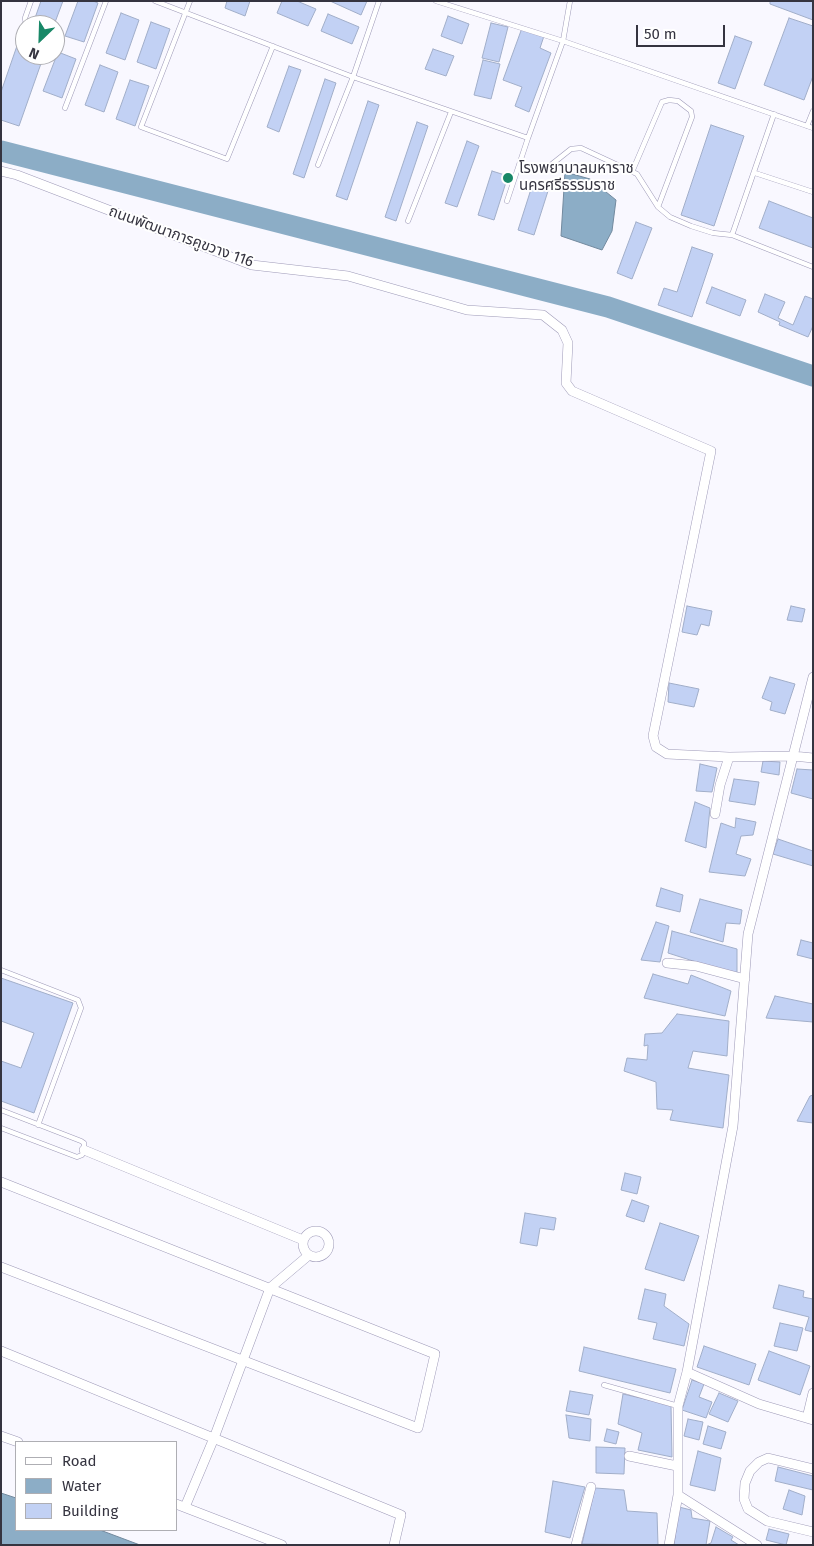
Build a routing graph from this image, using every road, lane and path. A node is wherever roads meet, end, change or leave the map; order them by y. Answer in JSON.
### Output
{"nodes":[{"id":1,"x":31,"y":1,"type":"edge"},
{"id":2,"x":106,"y":1,"type":"edge"},
{"id":3,"x":155,"y":1,"type":"edge"},
{"id":4,"x":190,"y":1,"type":"edge"},
{"id":5,"x":379,"y":1,"type":"edge"},
{"id":6,"x":436,"y":1,"type":"edge"},
{"id":7,"x":570,"y":1,"type":"edge"},
{"id":8,"x":185,"y":13,"type":"junction"},
{"id":9,"x":26,"y":15,"type":"edge"},
{"id":10,"x":562,"y":41,"type":"junction"},
{"id":11,"x":273,"y":46,"type":"junction"},
{"id":12,"x":353,"y":77,"type":"junction"},
{"id":13,"x":66,"y":108,"type":"dead end"},
{"id":14,"x":813,"y":111,"type":"edge"},
{"id":15,"x":452,"y":112,"type":"junction"},
{"id":16,"x":774,"y":114,"type":"junction"},
{"id":17,"x":807,"y":126,"type":"junction"},
{"id":18,"x":813,"y":128,"type":"edge"},
{"id":19,"x":528,"y":138,"type":"junction"},
{"id":20,"x":318,"y":165,"type":"dead end"},
{"id":21,"x":519,"y":165,"type":"junction"},
{"id":22,"x":1,"y":171,"type":"edge"},
{"id":23,"x":632,"y":172,"type":"junction"},
{"id":24,"x":755,"y":173,"type":"junction"},
{"id":25,"x":813,"y":192,"type":"edge"},
{"id":26,"x":507,"y":200,"type":"dead end"},
{"id":27,"x":658,"y":208,"type":"junction"},
{"id":28,"x":408,"y":221,"type":"dead end"},
{"id":29,"x":732,"y":235,"type":"junction"},
{"id":30,"x":813,"y":267,"type":"edge"},
{"id":31,"x":813,"y":677,"type":"edge"},
{"id":32,"x":793,"y":756,"type":"junction"},
{"id":33,"x":729,"y":757,"type":"junction"},
{"id":34,"x":813,"y":758,"type":"edge"},
{"id":35,"x":715,"y":814,"type":"dead end"},
{"id":36,"x":667,"y":963,"type":"dead end"},
{"id":37,"x":1,"y":970,"type":"edge"},
{"id":38,"x":745,"y":979,"type":"junction"},
{"id":39,"x":1,"y":1110,"type":"edge"},
{"id":40,"x":38,"y":1125,"type":"junction"},
{"id":41,"x":1,"y":1128,"type":"edge"},
{"id":42,"x":84,"y":1150,"type":"junction"},
{"id":43,"x":1,"y":1182,"type":"edge"},
{"id":44,"x":303,"y":1240,"type":"junction"},
{"id":45,"x":309,"y":1256,"type":"junction"},
{"id":46,"x":1,"y":1267,"type":"edge"},
{"id":47,"x":270,"y":1288,"type":"junction"},
{"id":48,"x":1,"y":1351,"type":"edge"},
{"id":49,"x":243,"y":1360,"type":"junction"},
{"id":50,"x":688,"y":1372,"type":"junction"},
{"id":51,"x":604,"y":1385,"type":"dead end"},
{"id":52,"x":813,"y":1393,"type":"edge"},
{"id":53,"x":678,"y":1406,"type":"junction"},
{"id":54,"x":810,"y":1419,"type":"edge"},
{"id":55,"x":1,"y":1436,"type":"edge"},
{"id":56,"x":214,"y":1438,"type":"junction"},
{"id":57,"x":15,"y":1441,"type":"edge"},
{"id":58,"x":630,"y":1456,"type":"dead end"},
{"id":59,"x":677,"y":1466,"type":"junction"},
{"id":60,"x":813,"y":1470,"type":"edge"},
{"id":61,"x":591,"y":1487,"type":"dead end"},
{"id":62,"x":678,"y":1495,"type":"junction"},
{"id":63,"x":181,"y":1506,"type":"edge"},
{"id":64,"x":813,"y":1532,"type":"edge"},
{"id":65,"x":282,"y":1545,"type":"edge"},
{"id":66,"x":394,"y":1545,"type":"edge"},
{"id":67,"x":576,"y":1545,"type":"edge"},
{"id":68,"x":669,"y":1545,"type":"edge"},
{"id":69,"x":757,"y":1545,"type":"edge"}],
"edges":[{"from":1,"to":9,"type":"lane"},
{"from":2,"to":13,"type":"lane"},
{"from":3,"to":8,"type":"lane"},
{"from":4,"to":8,"type":"lane"},
{"from":5,"to":12,"type":"lane"},
{"from":6,"to":10,"type":"lane"},
{"from":7,"to":10,"type":"lane"},
{"from":8,"to":11,"type":"lane"},
{"from":8,"to":11,"type":"lane"},
{"from":10,"to":16,"type":"lane"},
{"from":10,"to":19,"type":"lane"},
{"from":11,"to":12,"type":"lane"},
{"from":12,"to":15,"type":"lane"},
{"from":12,"to":20,"type":"lane"},
{"from":14,"to":17,"type":"lane"},
{"from":15,"to":19,"type":"lane"},
{"from":15,"to":28,"type":"lane"},
{"from":16,"to":17,"type":"lane"},
{"from":16,"to":24,"type":"lane"},
{"from":17,"to":18,"type":"lane"},
{"from":19,"to":21,"type":"lane"},
{"from":21,"to":23,"type":"lane"},
{"from":21,"to":26,"type":"lane"},
{"from":22,"to":33,"type":"street","name":"ถนนพัฒนาการคูขวาง 116"},
{"from":23,"to":27,"type":"lane"},
{"from":23,"to":27,"type":"lane"},
{"from":24,"to":25,"type":"lane"},
{"from":24,"to":29,"type":"lane"},
{"from":27,"to":29,"type":"lane"},
{"from":29,"to":30,"type":"lane"},
{"from":31,"to":32,"type":"street"},
{"from":32,"to":33,"type":"street"},
{"from":32,"to":34,"type":"street"},
{"from":32,"to":38,"type":"street"},
{"from":33,"to":35,"type":"street"},
{"from":36,"to":38,"type":"street"},
{"from":37,"to":40,"type":"lane"},
{"from":38,"to":50,"type":"street"},
{"from":39,"to":40,"type":"lane"},
{"from":40,"to":42,"type":"lane"},
{"from":41,"to":42,"type":"lane"},
{"from":42,"to":44,"type":"street"},
{"from":43,"to":47,"type":"street"},
{"from":44,"to":45,"type":"street"},
{"from":44,"to":45,"type":"street"},
{"from":45,"to":47,"type":"street"},
{"from":46,"to":49,"type":"street"},
{"from":47,"to":49,"type":"street"},
{"from":47,"to":49,"type":"street"},
{"from":48,"to":56,"type":"street"},
{"from":49,"to":56,"type":"street"},
{"from":50,"to":53,"type":"street"},
{"from":50,"to":54,"type":"street"},
{"from":51,"to":53,"type":"lane"},
{"from":52,"to":54,"type":"street"},
{"from":53,"to":59,"type":"street"},
{"from":55,"to":57,"type":"street"},
{"from":56,"to":63,"type":"street"},
{"from":56,"to":66,"type":"street"},
{"from":58,"to":59,"type":"street"},
{"from":59,"to":62,"type":"street"},
{"from":60,"to":64,"type":"street"},
{"from":61,"to":67,"type":"street"},
{"from":62,"to":68,"type":"street"},
{"from":62,"to":69,"type":"street"},
{"from":63,"to":65,"type":"street"}]}
